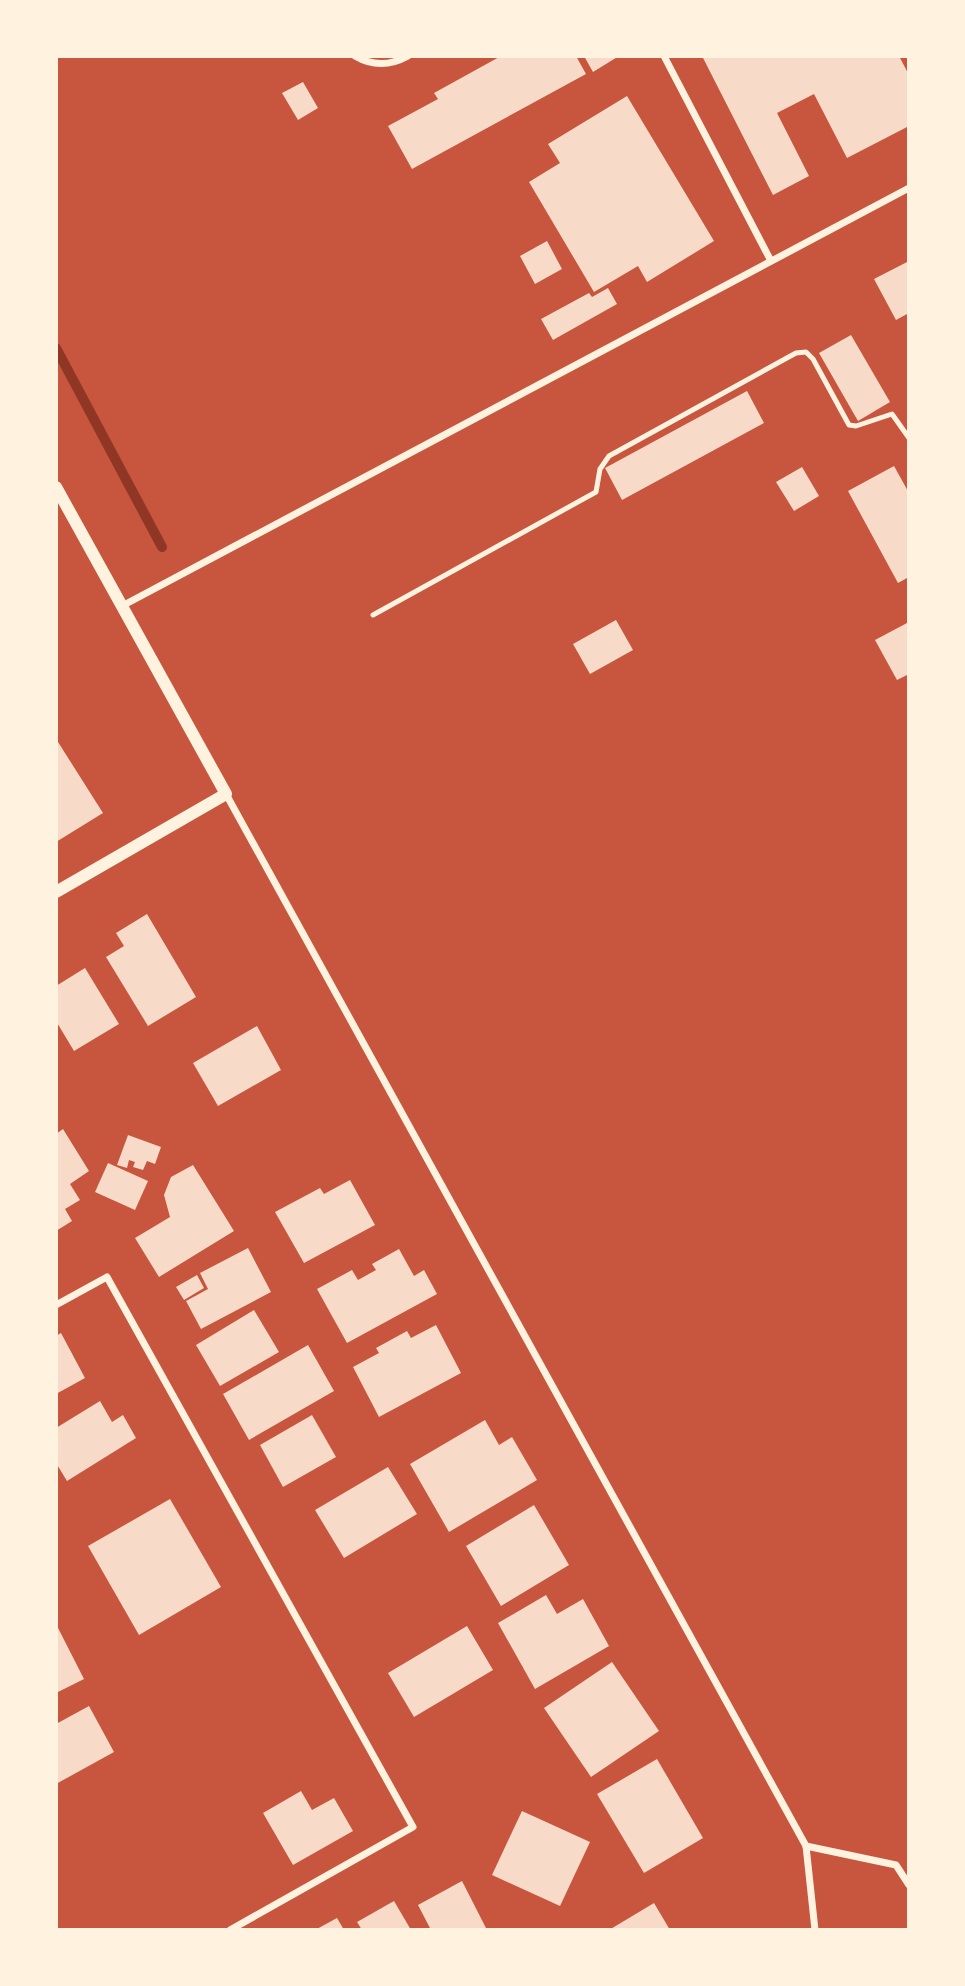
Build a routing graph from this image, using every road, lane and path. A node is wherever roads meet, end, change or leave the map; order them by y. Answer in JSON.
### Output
{"nodes":[{"id":1,"x":355,"y":56,"type":"edge"},
{"id":2,"x":408,"y":56,"type":"edge"},
{"id":3,"x":664,"y":56,"type":"edge"},
{"id":4,"x":909,"y":188,"type":"edge"},
{"id":5,"x":771,"y":261,"type":"junction"},
{"id":6,"x":909,"y":438,"type":"edge"},
{"id":7,"x":56,"y":487,"type":"edge"},
{"id":8,"x":122,"y":606,"type":"junction"},
{"id":9,"x":373,"y":615,"type":"dead end"},
{"id":10,"x":226,"y":794,"type":"junction"},
{"id":11,"x":56,"y":892,"type":"edge"},
{"id":12,"x":56,"y":1305,"type":"edge"},
{"id":13,"x":806,"y":1846,"type":"junction"},
{"id":14,"x":909,"y":1885,"type":"edge"},
{"id":15,"x":230,"y":1930,"type":"edge"},
{"id":16,"x":815,"y":1930,"type":"edge"}],
"edges":[{"from":1,"to":2,"type":"street"},
{"from":3,"to":5,"type":"street"},
{"from":4,"to":5,"type":"street"},
{"from":5,"to":8,"type":"street"},
{"from":6,"to":9,"type":"lane"},
{"from":7,"to":8,"type":"street"},
{"from":8,"to":10,"type":"street"},
{"from":10,"to":11,"type":"street"},
{"from":10,"to":13,"type":"street"},
{"from":12,"to":15,"type":"street"},
{"from":13,"to":14,"type":"street"},
{"from":13,"to":16,"type":"street"}]}
